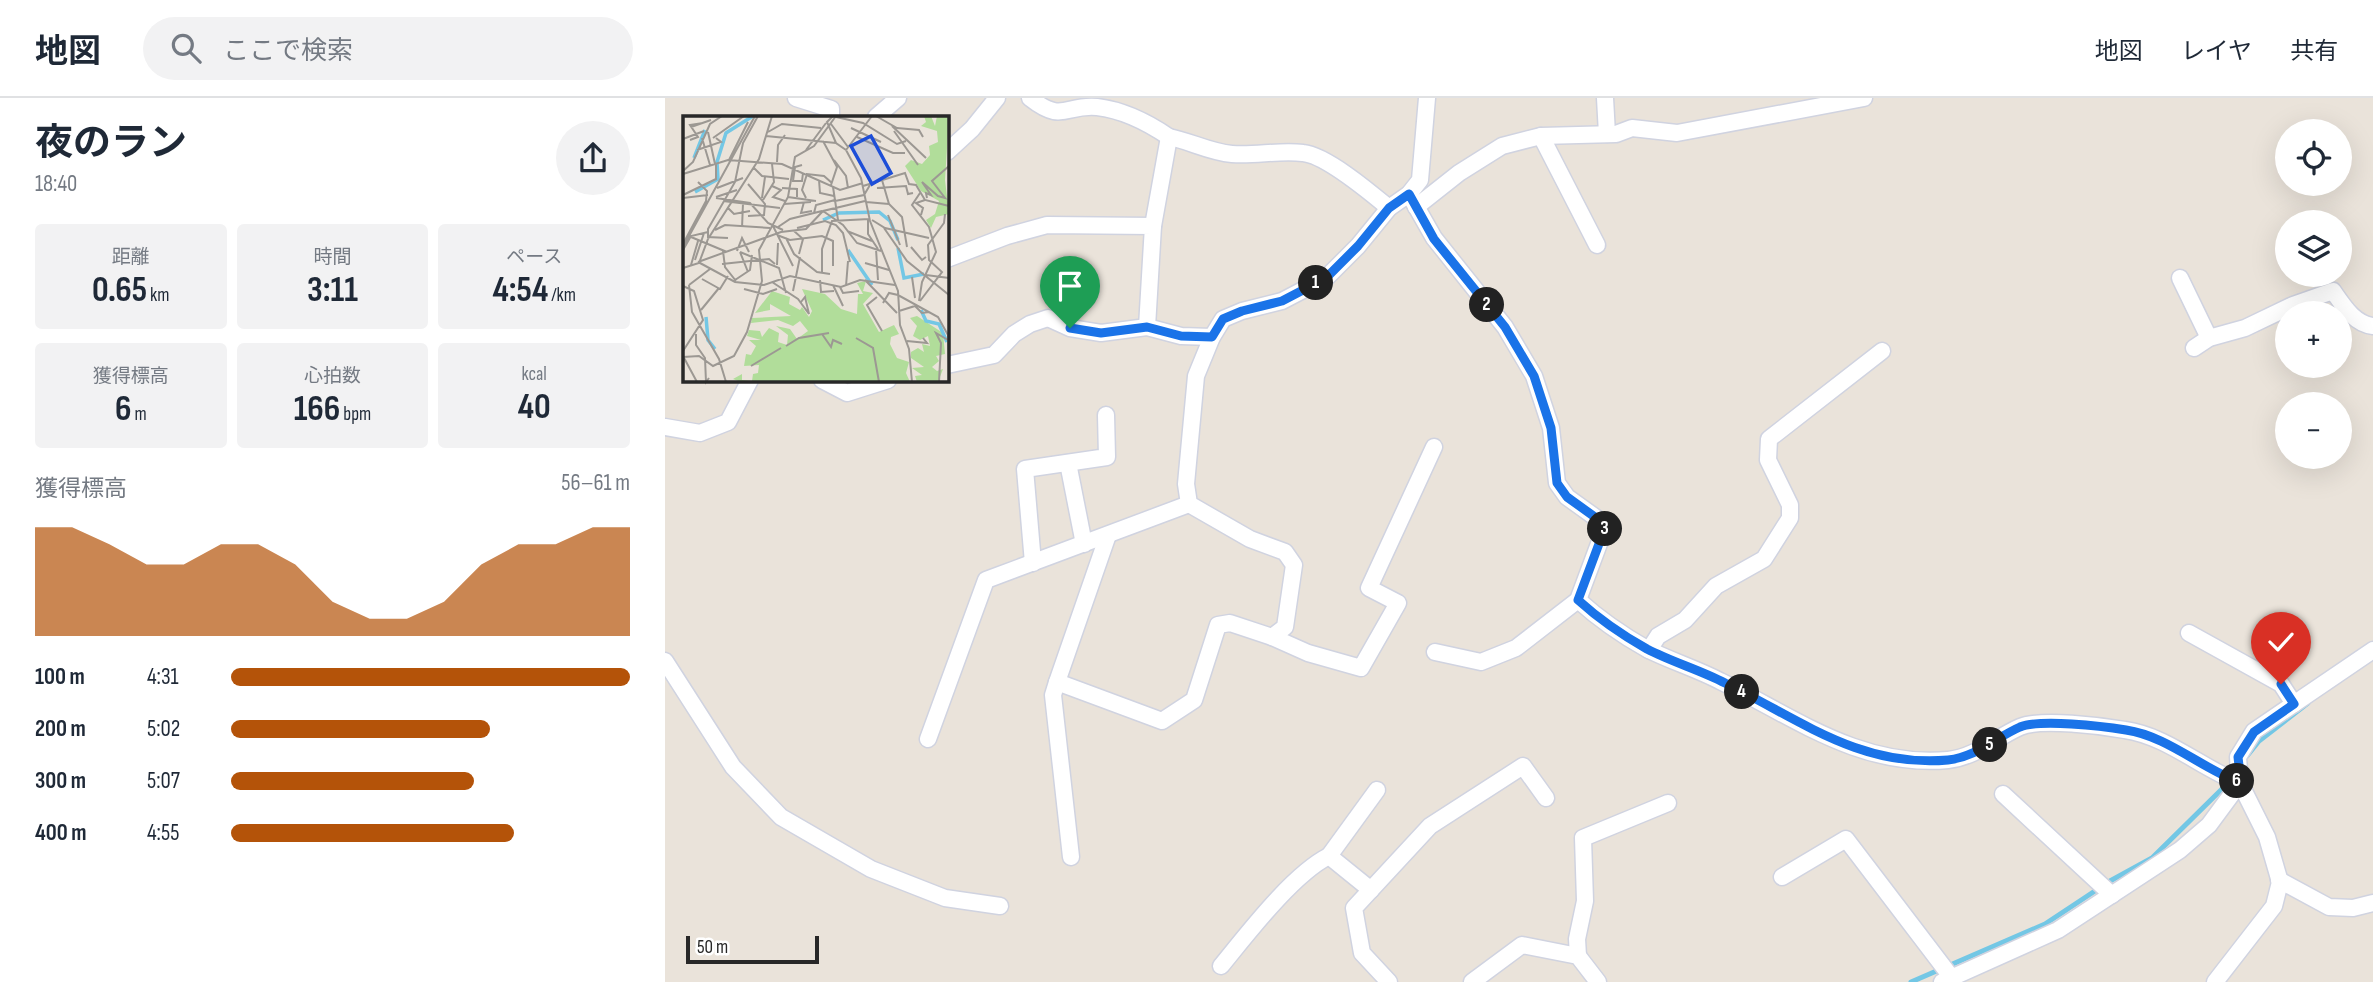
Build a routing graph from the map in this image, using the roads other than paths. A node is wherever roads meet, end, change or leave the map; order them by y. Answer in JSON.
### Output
{"nodes":[{"id":1,"x":796,"y":98,"type":"edge"},
{"id":2,"x":898,"y":98,"type":"edge"},
{"id":3,"x":997,"y":98,"type":"edge"},
{"id":4,"x":1030,"y":98,"type":"edge"},
{"id":5,"x":1427,"y":98,"type":"edge"},
{"id":6,"x":1605,"y":98,"type":"edge"},
{"id":7,"x":1864,"y":98,"type":"edge"},
{"id":8,"x":831,"y":116,"type":"edge"},
{"id":9,"x":877,"y":116,"type":"edge"},
{"id":10,"x":1607,"y":134,"type":"junction"},
{"id":11,"x":1169,"y":136,"type":"junction"},
{"id":12,"x":1541,"y":136,"type":"junction"},
{"id":13,"x":949,"y":150,"type":"edge"},
{"id":14,"x":1412,"y":200,"type":"junction"},
{"id":15,"x":1389,"y":208,"type":"junction"},
{"id":16,"x":1153,"y":226,"type":"junction"},
{"id":17,"x":1597,"y":245,"type":"dead end"},
{"id":18,"x":949,"y":258,"type":"edge"},
{"id":19,"x":2180,"y":278,"type":"dead end"},
{"id":20,"x":2373,"y":326,"type":"edge"},
{"id":21,"x":1147,"y":327,"type":"junction"},
{"id":22,"x":1212,"y":337,"type":"junction"},
{"id":23,"x":2209,"y":338,"type":"junction"},
{"id":24,"x":2194,"y":348,"type":"dead end"},
{"id":25,"x":1882,"y":351,"type":"dead end"},
{"id":26,"x":949,"y":365,"type":"edge"},
{"id":27,"x":749,"y":382,"type":"edge"},
{"id":28,"x":826,"y":382,"type":"edge"},
{"id":29,"x":882,"y":382,"type":"edge"},
{"id":30,"x":1106,"y":415,"type":"dead end"},
{"id":31,"x":665,"y":427,"type":"edge"},
{"id":32,"x":1434,"y":447,"type":"dead end"},
{"id":33,"x":1068,"y":463,"type":"junction"},
{"id":34,"x":1189,"y":504,"type":"junction"},
{"id":35,"x":1108,"y":534,"type":"junction"},
{"id":36,"x":1084,"y":544,"type":"junction"},
{"id":37,"x":1033,"y":563,"type":"junction"},
{"id":38,"x":1578,"y":600,"type":"junction"},
{"id":39,"x":2189,"y":633,"type":"dead end"},
{"id":40,"x":1272,"y":637,"type":"junction"},
{"id":41,"x":1649,"y":650,"type":"junction"},
{"id":42,"x":2373,"y":650,"type":"edge"},
{"id":43,"x":1435,"y":652,"type":"dead end"},
{"id":44,"x":665,"y":661,"type":"edge"},
{"id":45,"x":1057,"y":682,"type":"junction"},
{"id":46,"x":2294,"y":704,"type":"junction"},
{"id":47,"x":928,"y":740,"type":"dead end"},
{"id":48,"x":2241,"y":783,"type":"junction"},
{"id":49,"x":1377,"y":790,"type":"dead end"},
{"id":50,"x":2003,"y":794,"type":"dead end"},
{"id":51,"x":1546,"y":798,"type":"dead end"},
{"id":52,"x":1668,"y":803,"type":"dead end"},
{"id":53,"x":1329,"y":856,"type":"junction"},
{"id":54,"x":1071,"y":858,"type":"dead end"},
{"id":55,"x":1782,"y":877,"type":"dead end"},
{"id":56,"x":2279,"y":880,"type":"junction"},
{"id":57,"x":1371,"y":890,"type":"junction"},
{"id":58,"x":2112,"y":895,"type":"junction"},
{"id":59,"x":2373,"y":904,"type":"edge"},
{"id":60,"x":1000,"y":906,"type":"dead end"},
{"id":61,"x":1578,"y":956,"type":"junction"},
{"id":62,"x":1221,"y":966,"type":"dead end"},
{"id":63,"x":1947,"y":980,"type":"edge"},
{"id":64,"x":1389,"y":982,"type":"edge"},
{"id":65,"x":1472,"y":982,"type":"edge"},
{"id":66,"x":1598,"y":982,"type":"edge"},
{"id":67,"x":2215,"y":982,"type":"edge"}],
"edges":[{"from":1,"to":8,"type":"street"},
{"from":2,"to":9,"type":"street"},
{"from":3,"to":13,"type":"street"},
{"from":4,"to":11,"type":"street"},
{"from":5,"to":14,"type":"street"},
{"from":6,"to":10,"type":"street"},
{"from":7,"to":10,"type":"street"},
{"from":10,"to":12,"type":"street"},
{"from":11,"to":15,"type":"street"},
{"from":11,"to":16,"type":"street"},
{"from":12,"to":14,"type":"street"},
{"from":12,"to":17,"type":"street"},
{"from":14,"to":15,"type":"street"},
{"from":14,"to":38,"type":"street"},
{"from":15,"to":22,"type":"street"},
{"from":16,"to":18,"type":"street"},
{"from":16,"to":21,"type":"street"},
{"from":19,"to":23,"type":"street"},
{"from":20,"to":23,"type":"street"},
{"from":21,"to":22,"type":"street"},
{"from":21,"to":26,"type":"street"},
{"from":22,"to":34,"type":"street"},
{"from":23,"to":24,"type":"street"},
{"from":25,"to":41,"type":"street"},
{"from":27,"to":31,"type":"street"},
{"from":28,"to":29,"type":"street"},
{"from":30,"to":33,"type":"street"},
{"from":32,"to":40,"type":"street"},
{"from":33,"to":36,"type":"street"},
{"from":33,"to":37,"type":"street"},
{"from":34,"to":35,"type":"street"},
{"from":34,"to":40,"type":"street"},
{"from":35,"to":36,"type":"street"},
{"from":35,"to":45,"type":"street"},
{"from":36,"to":37,"type":"street"},
{"from":37,"to":47,"type":"street"},
{"from":38,"to":41,"type":"street"},
{"from":38,"to":43,"type":"street"},
{"from":39,"to":46,"type":"street"},
{"from":40,"to":45,"type":"street"},
{"from":41,"to":48,"type":"street"},
{"from":42,"to":46,"type":"street"},
{"from":44,"to":60,"type":"street"},
{"from":45,"to":54,"type":"street"},
{"from":46,"to":48,"type":"street"},
{"from":48,"to":56,"type":"street"},
{"from":48,"to":58,"type":"street"},
{"from":49,"to":53,"type":"street"},
{"from":50,"to":58,"type":"street"},
{"from":51,"to":57,"type":"street"},
{"from":52,"to":61,"type":"street"},
{"from":53,"to":57,"type":"street"},
{"from":53,"to":62,"type":"street"},
{"from":55,"to":63,"type":"street"},
{"from":56,"to":59,"type":"street"},
{"from":56,"to":67,"type":"street"},
{"from":57,"to":64,"type":"street"},
{"from":58,"to":63,"type":"street"},
{"from":61,"to":65,"type":"street"},
{"from":61,"to":66,"type":"street"}]}
